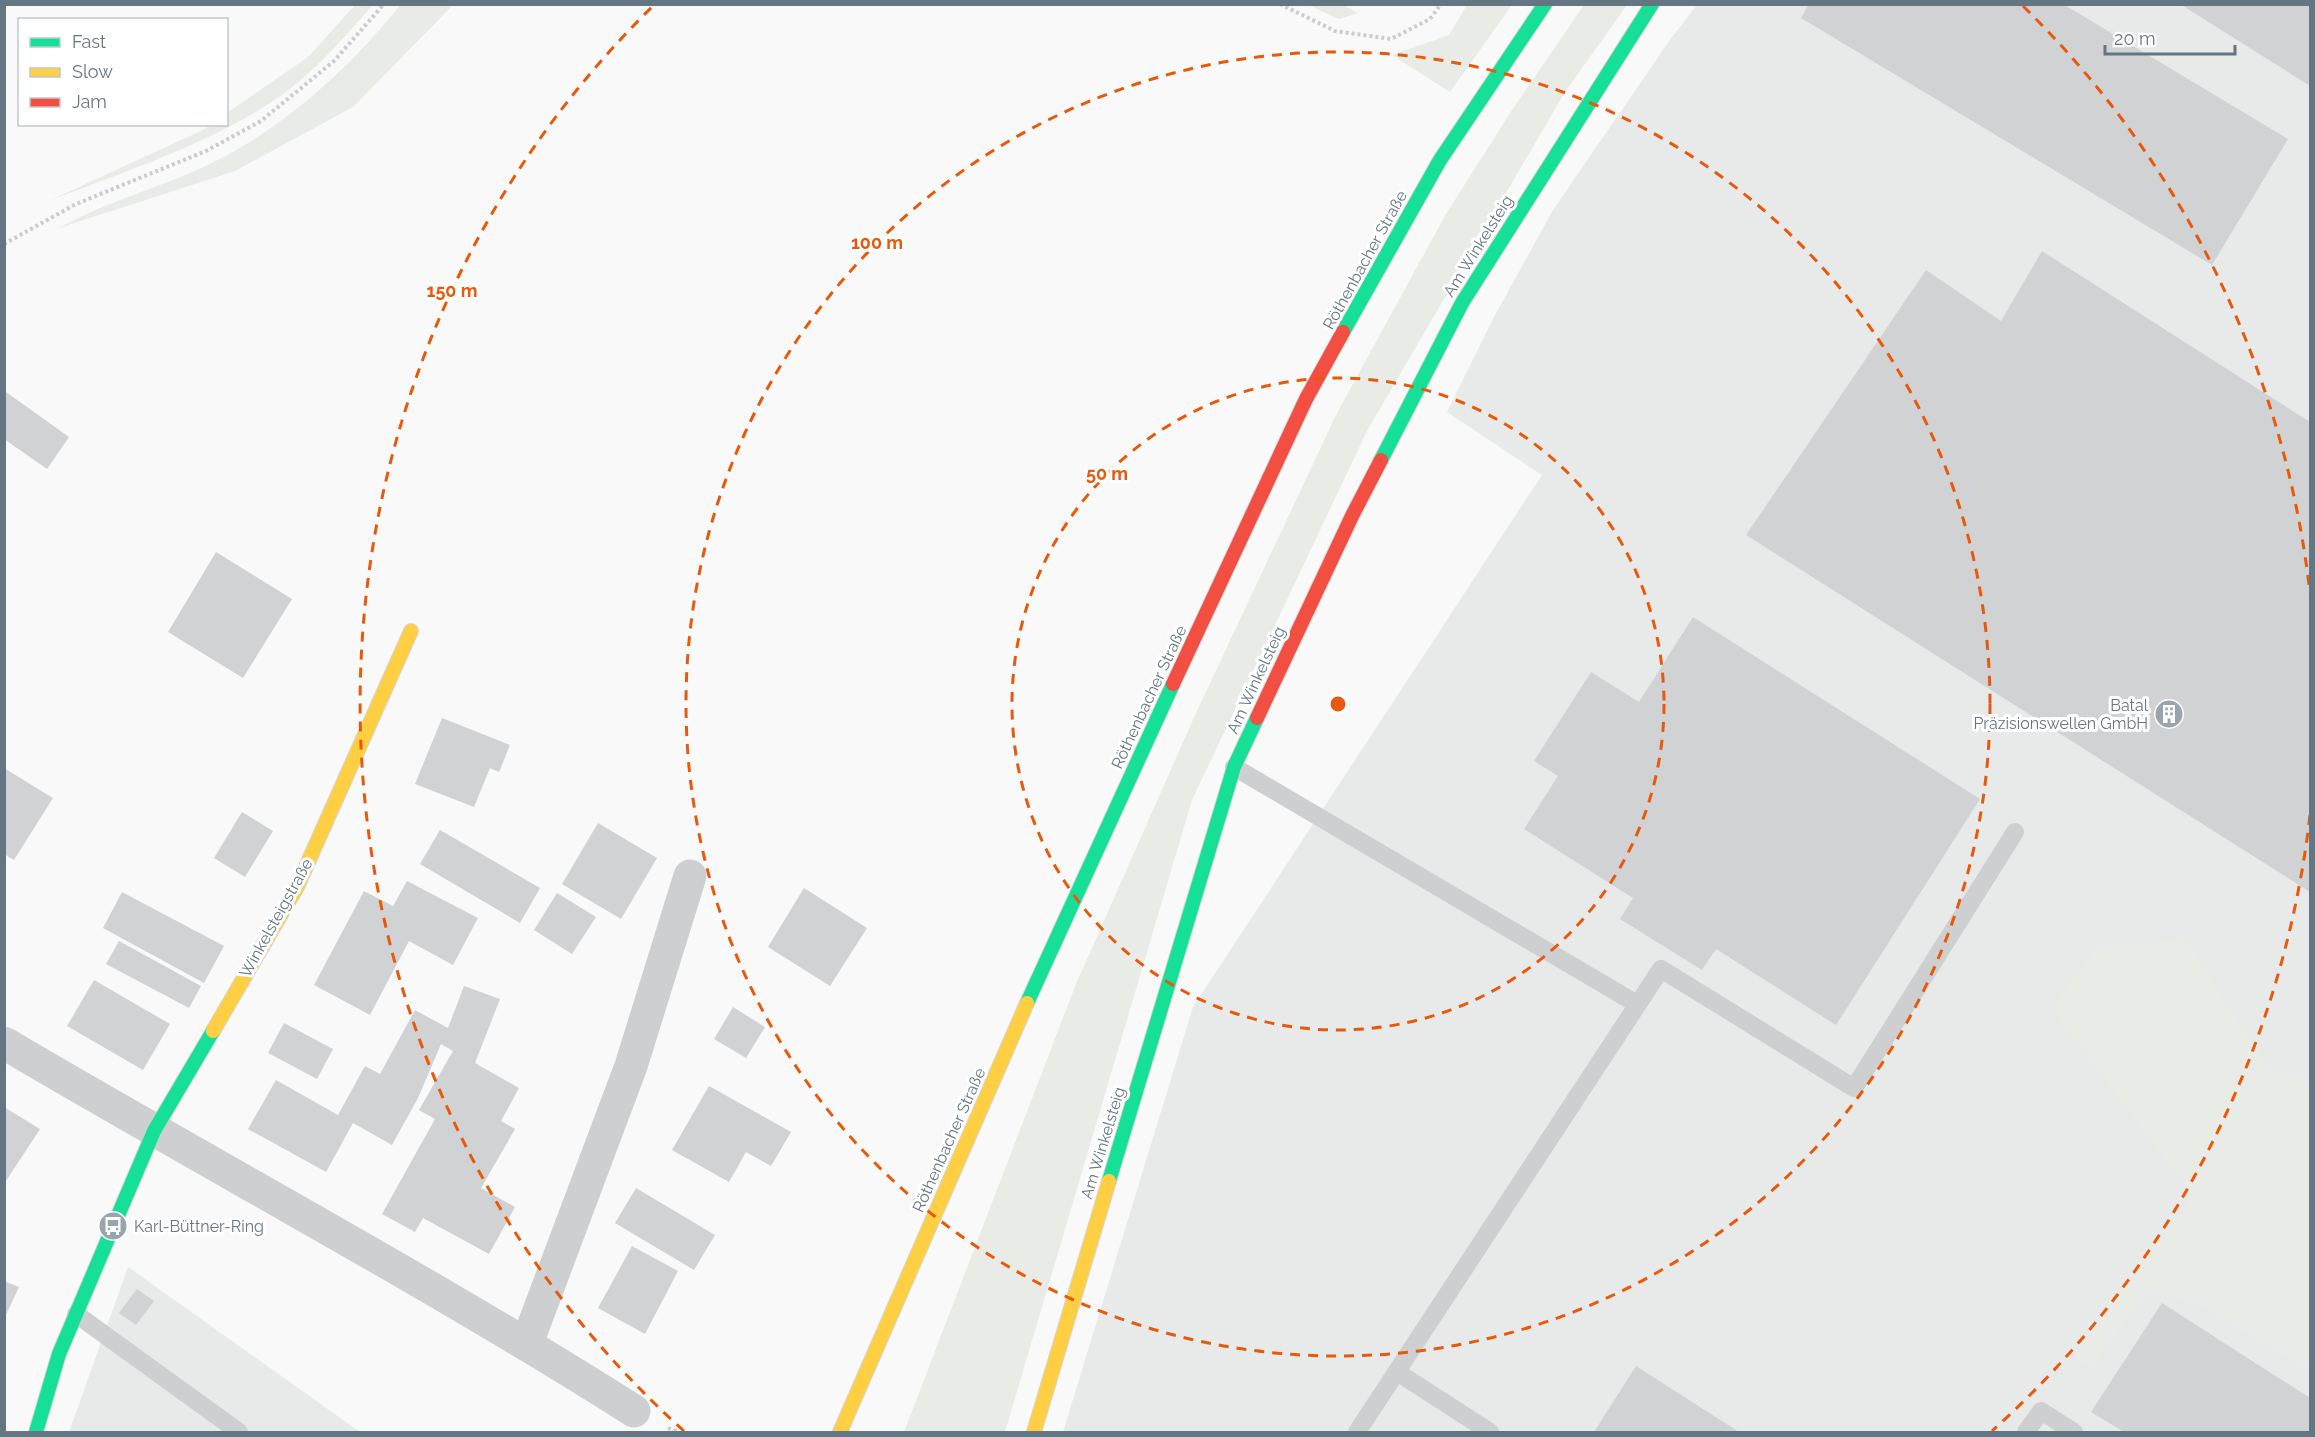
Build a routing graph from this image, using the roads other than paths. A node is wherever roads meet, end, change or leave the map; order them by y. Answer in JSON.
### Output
{"nodes":[{"id":1,"x":1545,"y":4,"type":"edge"},
{"id":2,"x":1652,"y":4,"type":"edge"},
{"id":3,"x":411,"y":631,"type":"dead end"},
{"id":4,"x":1234,"y":767,"type":"junction"},
{"id":5,"x":2015,"y":831,"type":"dead end"},
{"id":6,"x":690,"y":876,"type":"dead end"},
{"id":7,"x":1637,"y":1004,"type":"junction"},
{"id":8,"x":4,"y":1043,"type":"edge"},
{"id":9,"x":154,"y":1131,"type":"junction"},
{"id":10,"x":76,"y":1314,"type":"junction"},
{"id":11,"x":527,"y":1343,"type":"junction"},
{"id":12,"x":1397,"y":1372,"type":"junction"},
{"id":13,"x":634,"y":1411,"type":"dead end"},
{"id":14,"x":36,"y":1432,"type":"edge"},
{"id":15,"x":239,"y":1432,"type":"edge"},
{"id":16,"x":840,"y":1432,"type":"edge"},
{"id":17,"x":1034,"y":1432,"type":"edge"},
{"id":18,"x":1357,"y":1432,"type":"edge"},
{"id":19,"x":1490,"y":1432,"type":"edge"},
{"id":20,"x":2026,"y":1432,"type":"edge"},
{"id":21,"x":2074,"y":1432,"type":"edge"}],
"edges":[{"from":1,"to":16,"type":"street","name":"Röthenbacher Straße"},
{"from":2,"to":4,"type":"street","name":"Am Winkelsteig"},
{"from":3,"to":9,"type":"street","name":"Winkelsteigstraße"},
{"from":4,"to":7,"type":"lane"},
{"from":4,"to":17,"type":"street","name":"Am Winkelsteig"},
{"from":5,"to":7,"type":"lane"},
{"from":6,"to":11,"type":"street"},
{"from":7,"to":12,"type":"lane"},
{"from":8,"to":9,"type":"street"},
{"from":9,"to":10,"type":"street"},
{"from":9,"to":11,"type":"street"},
{"from":10,"to":14,"type":"street"},
{"from":10,"to":15,"type":"lane"},
{"from":11,"to":13,"type":"street"},
{"from":12,"to":18,"type":"lane"},
{"from":12,"to":19,"type":"lane"},
{"from":20,"to":21,"type":"lane"}]}
